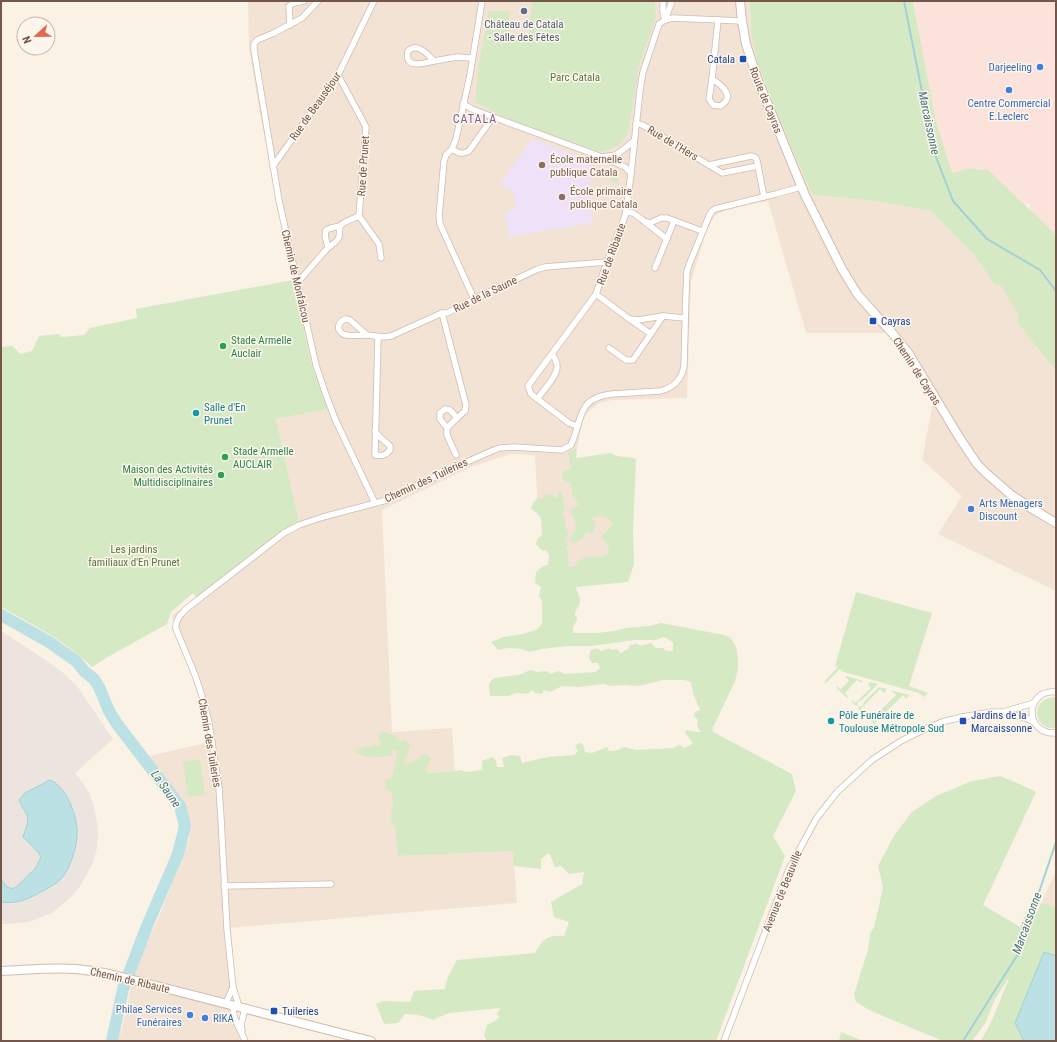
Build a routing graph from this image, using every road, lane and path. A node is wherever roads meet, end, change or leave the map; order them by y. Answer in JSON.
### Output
{"nodes":[{"id":1,"x":304,"y":1,"type":"edge"},
{"id":2,"x":318,"y":1,"type":"edge"},
{"id":3,"x":374,"y":1,"type":"edge"},
{"id":4,"x":482,"y":1,"type":"edge"},
{"id":5,"x":663,"y":1,"type":"edge"},
{"id":6,"x":672,"y":1,"type":"edge"},
{"id":7,"x":740,"y":1,"type":"edge"},
{"id":8,"x":665,"y":20,"type":"junction"},
{"id":9,"x":718,"y":20,"type":"junction"},
{"id":10,"x":742,"y":21,"type":"junction"},
{"id":11,"x":290,"y":25,"type":"junction"},
{"id":12,"x":472,"y":58,"type":"junction"},
{"id":13,"x":434,"y":60,"type":"dead end"},
{"id":14,"x":338,"y":75,"type":"junction"},
{"id":15,"x":712,"y":79,"type":"junction"},
{"id":16,"x":463,"y":104,"type":"junction"},
{"id":17,"x":493,"y":117,"type":"junction"},
{"id":18,"x":636,"y":123,"type":"junction"},
{"id":19,"x":634,"y":141,"type":"junction"},
{"id":20,"x":452,"y":149,"type":"junction"},
{"id":21,"x":602,"y":157,"type":"junction"},
{"id":22,"x":709,"y":165,"type":"junction"},
{"id":23,"x":273,"y":166,"type":"junction"},
{"id":24,"x":758,"y":166,"type":"junction"},
{"id":25,"x":631,"y":173,"type":"junction"},
{"id":26,"x":801,"y":186,"type":"junction"},
{"id":27,"x":805,"y":195,"type":"joint"},
{"id":28,"x":764,"y":197,"type":"junction"},
{"id":29,"x":626,"y":212,"type":"junction"},
{"id":30,"x":360,"y":216,"type":"junction"},
{"id":31,"x":644,"y":221,"type":"junction"},
{"id":32,"x":674,"y":221,"type":"junction"},
{"id":33,"x":340,"y":226,"type":"junction"},
{"id":34,"x":702,"y":232,"type":"junction"},
{"id":35,"x":667,"y":239,"type":"junction"},
{"id":36,"x":328,"y":247,"type":"junction"},
{"id":37,"x":381,"y":258,"type":"dead end"},
{"id":38,"x":606,"y":262,"type":"junction"},
{"id":39,"x":655,"y":268,"type":"dead end"},
{"id":40,"x":298,"y":282,"type":"junction"},
{"id":41,"x":596,"y":294,"type":"junction"},
{"id":42,"x":474,"y":299,"type":"junction"},
{"id":43,"x":442,"y":313,"type":"junction"},
{"id":44,"x":663,"y":316,"type":"junction"},
{"id":45,"x":628,"y":318,"type":"junction"},
{"id":46,"x":685,"y":318,"type":"junction"},
{"id":47,"x":651,"y":334,"type":"junction"},
{"id":48,"x":367,"y":335,"type":"junction"},
{"id":49,"x":378,"y":337,"type":"junction"},
{"id":50,"x":609,"y":348,"type":"dead end"},
{"id":51,"x":552,"y":354,"type":"junction"},
{"id":52,"x":537,"y":399,"type":"junction"},
{"id":53,"x":457,"y":418,"type":"junction"},
{"id":54,"x":577,"y":426,"type":"junction"},
{"id":55,"x":447,"y":428,"type":"junction"},
{"id":56,"x":376,"y":431,"type":"dead end"},
{"id":57,"x":456,"y":455,"type":"dead end"},
{"id":58,"x":375,"y":503,"type":"junction"},
{"id":59,"x":1056,"y":523,"type":"edge"},
{"id":60,"x":1056,"y":692,"type":"edge"},
{"id":61,"x":1034,"y":703,"type":"junction"},
{"id":62,"x":1003,"y":712,"type":"junction"},
{"id":63,"x":1034,"y":722,"type":"junction"},
{"id":64,"x":1056,"y":733,"type":"edge"},
{"id":65,"x":331,"y":884,"type":"dead end"},
{"id":66,"x":224,"y":886,"type":"junction"},
{"id":67,"x":1,"y":971,"type":"edge"},
{"id":68,"x":233,"y":987,"type":"junction"},
{"id":69,"x":235,"y":1006,"type":"junction"},
{"id":70,"x":242,"y":1033,"type":"junction"},
{"id":71,"x":245,"y":1041,"type":"edge"},
{"id":72,"x":372,"y":1041,"type":"edge"},
{"id":73,"x":724,"y":1041,"type":"edge"}],
"edges":[{"from":1,"to":11,"type":"street"},
{"from":2,"to":11,"type":"street"},
{"from":3,"to":14,"type":"street","name":"Rue de Beauséjour"},
{"from":4,"to":12,"type":"street"},
{"from":5,"to":8,"type":"street"},
{"from":6,"to":8,"type":"street","name":"Rue de Ribaute"},
{"from":7,"to":10,"type":"street","name":"Route de Cayras"},
{"from":8,"to":9,"type":"street"},
{"from":8,"to":18,"type":"street","name":"Rue de Ribaute"},
{"from":9,"to":10,"type":"street"},
{"from":9,"to":15,"type":"street"},
{"from":10,"to":26,"type":"street","name":"Route de Cayras"},
{"from":11,"to":23,"type":"street","name":"Chemin de Monfalcou"},
{"from":12,"to":13,"type":"street"},
{"from":12,"to":16,"type":"street"},
{"from":14,"to":23,"type":"street","name":"Rue de Beauséjour"},
{"from":14,"to":30,"type":"street","name":"Rue de Prunet"},
{"from":15,"to":15,"type":"street"},
{"from":16,"to":17,"type":"street"},
{"from":16,"to":20,"type":"street"},
{"from":17,"to":20,"type":"street"},
{"from":17,"to":21,"type":"street"},
{"from":18,"to":19,"type":"street","name":"Rue de Ribaute"},
{"from":18,"to":22,"type":"street","name":"Rue de l'Hers"},
{"from":19,"to":21,"type":"street"},
{"from":19,"to":25,"type":"street","name":"Rue de Ribaute"},
{"from":20,"to":42,"type":"street"},
{"from":21,"to":25,"type":"street"},
{"from":22,"to":24,"type":"street","name":"Rue de l'Hers"},
{"from":22,"to":24,"type":"street","name":"Rue de l'Hers"},
{"from":23,"to":40,"type":"street","name":"Chemin de Monfalcou"},
{"from":24,"to":28,"type":"street"},
{"from":25,"to":29,"type":"street","name":"Rue de Ribaute"},
{"from":26,"to":27,"type":"street","name":"Route de Cayras"},
{"from":26,"to":28,"type":"street","name":"Chemin des Tuileries"},
{"from":27,"to":59,"type":"street","name":"Chemin de Cayras"},
{"from":28,"to":34,"type":"street","name":"Chemin des Tuileries"},
{"from":29,"to":31,"type":"street"},
{"from":29,"to":38,"type":"street","name":"Rue de Ribaute"},
{"from":30,"to":33,"type":"street"},
{"from":30,"to":37,"type":"street"},
{"from":31,"to":32,"type":"street"},
{"from":31,"to":35,"type":"street"},
{"from":32,"to":34,"type":"street"},
{"from":32,"to":35,"type":"street"},
{"from":33,"to":36,"type":"street"},
{"from":33,"to":36,"type":"street"},
{"from":34,"to":46,"type":"street","name":"Chemin des Tuileries"},
{"from":35,"to":39,"type":"street"},
{"from":36,"to":40,"type":"street"},
{"from":38,"to":41,"type":"street","name":"Rue de Ribaute"},
{"from":38,"to":42,"type":"street","name":"Rue de la Saune"},
{"from":40,"to":58,"type":"street","name":"Chemin de Monfalcou"},
{"from":41,"to":45,"type":"street"},
{"from":41,"to":51,"type":"street","name":"Rue de Ribaute"},
{"from":42,"to":43,"type":"street","name":"Rue de la Saune"},
{"from":43,"to":49,"type":"street","name":"Rue de la Saune"},
{"from":43,"to":53,"type":"street"},
{"from":44,"to":45,"type":"street"},
{"from":44,"to":46,"type":"street"},
{"from":44,"to":47,"type":"street"},
{"from":45,"to":47,"type":"street"},
{"from":46,"to":54,"type":"street","name":"Chemin des Tuileries"},
{"from":47,"to":50,"type":"street"},
{"from":48,"to":48,"type":"street","name":"Rue de la Saune"},
{"from":48,"to":49,"type":"street","name":"Rue de la Saune"},
{"from":49,"to":56,"type":"street"},
{"from":51,"to":52,"type":"street"},
{"from":51,"to":52,"type":"street","name":"Rue de Ribaute"},
{"from":52,"to":54,"type":"street","name":"Rue de Ribaute"},
{"from":53,"to":55,"type":"street"},
{"from":53,"to":55,"type":"street"},
{"from":54,"to":58,"type":"street","name":"Chemin des Tuileries"},
{"from":55,"to":57,"type":"street"},
{"from":58,"to":66,"type":"street","name":"Chemin des Tuileries"},
{"from":60,"to":61,"type":"street","name":"Avenue de Beauville"},
{"from":61,"to":62,"type":"street","name":"Avenue de Beauville"},
{"from":61,"to":63,"type":"street"},
{"from":62,"to":63,"type":"street","name":"Avenue de Beauville"},
{"from":62,"to":73,"type":"street","name":"Avenue de Beauville"},
{"from":63,"to":64,"type":"street","name":"Avenue de Beauville"},
{"from":65,"to":66,"type":"street"},
{"from":66,"to":68,"type":"street","name":"Chemin des Tuileries"},
{"from":67,"to":69,"type":"street","name":"Chemin de Ribaute"},
{"from":68,"to":69,"type":"street","name":"Chemin des Tuileries"},
{"from":68,"to":69,"type":"street","name":"Chemin des Tuileries"},
{"from":69,"to":70,"type":"street"},
{"from":69,"to":70,"type":"street"},
{"from":69,"to":72,"type":"street","name":"Chemin de Ribaute"},
{"from":70,"to":71,"type":"street"}]}
